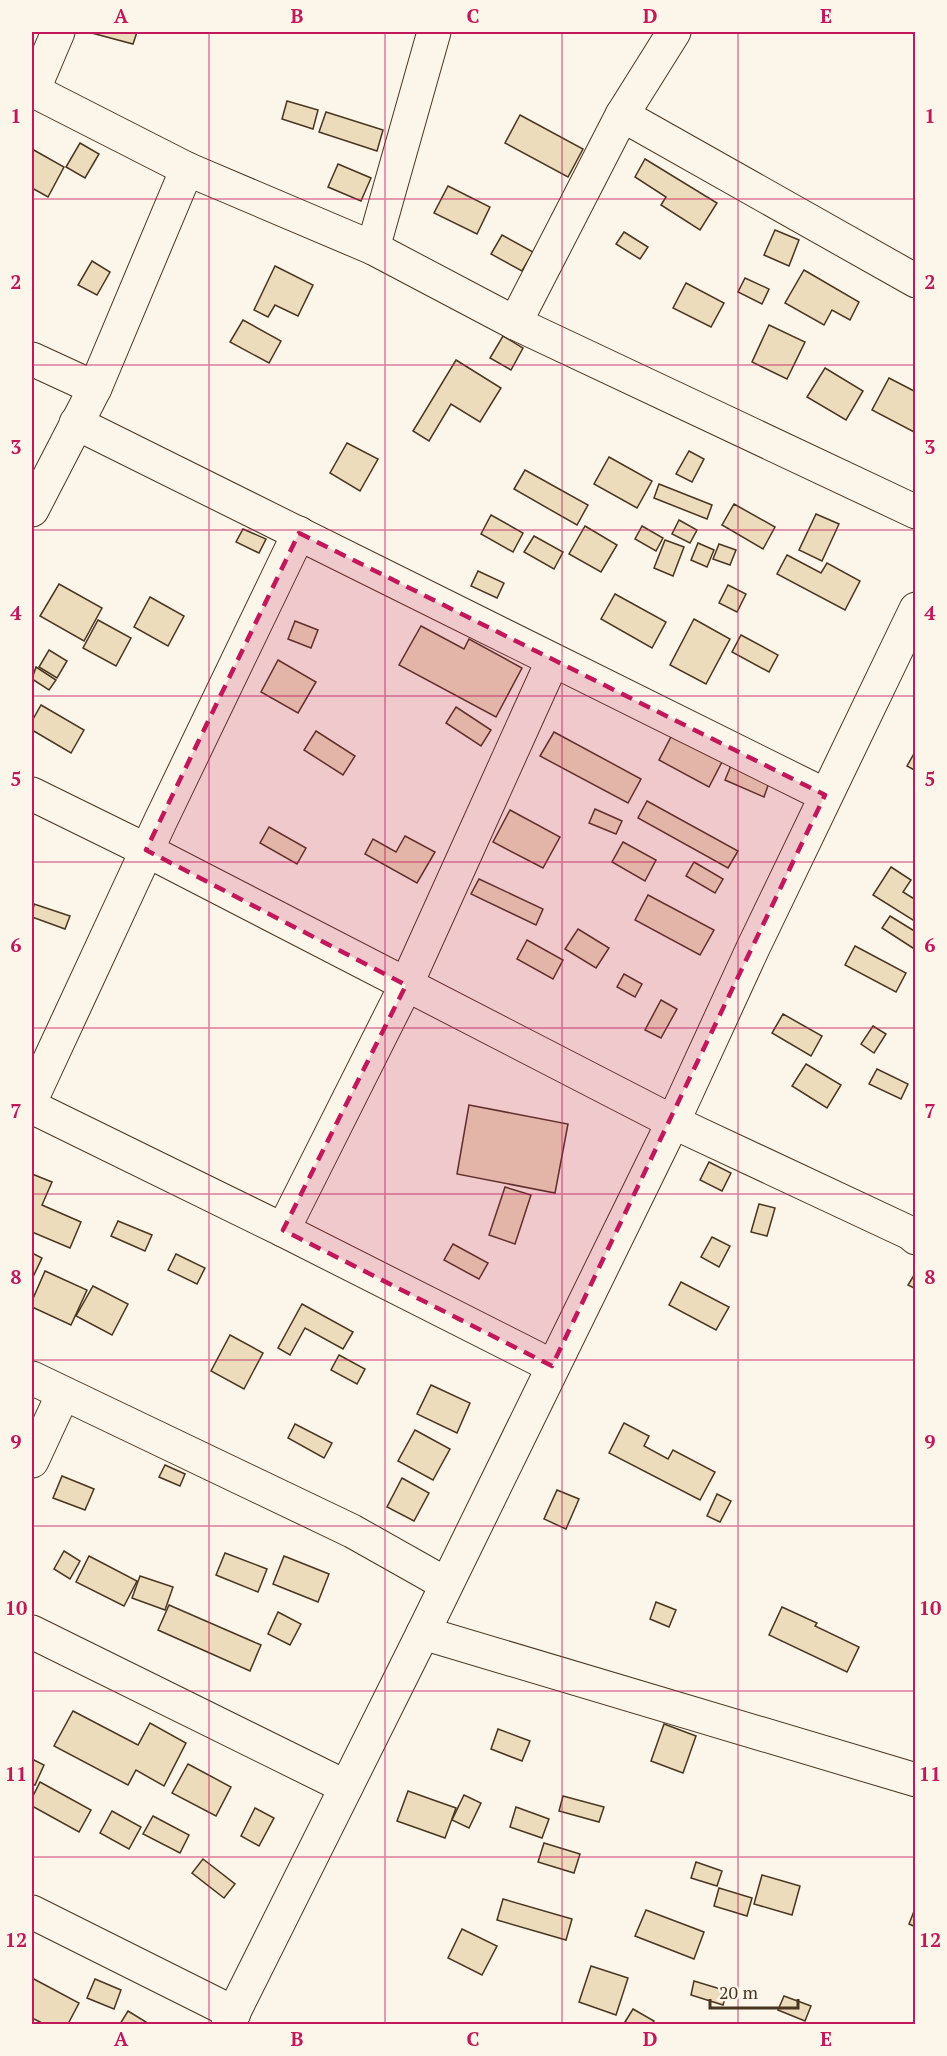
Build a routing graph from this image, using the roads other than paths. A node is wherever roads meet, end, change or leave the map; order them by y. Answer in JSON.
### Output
{"nodes":[{"id":1,"x":57,"y":32,"type":"edge"},
{"id":2,"x":434,"y":32,"type":"edge"},
{"id":3,"x":674,"y":32,"type":"edge"},
{"id":4,"x":32,"y":91,"type":"edge"},
{"id":5,"x":622,"y":115,"type":"junction"},
{"id":6,"x":187,"y":169,"type":"junction"},
{"id":7,"x":373,"y":249,"type":"junction"},
{"id":8,"x":915,"y":281,"type":"edge"},
{"id":9,"x":515,"y":322,"type":"junction"},
{"id":10,"x":32,"y":359,"type":"edge"},
{"id":11,"x":95,"y":388,"type":"junction"},
{"id":12,"x":76,"y":423,"type":"junction"},
{"id":13,"x":32,"y":510,"type":"edge"},
{"id":14,"x":915,"y":512,"type":"edge"},
{"id":15,"x":299,"y":533,"type":"junction"},
{"id":16,"x":915,"y":609,"type":"edge"},
{"id":17,"x":552,"y":662,"type":"junction"},
{"id":18,"x":32,"y":794,"type":"edge"},
{"id":19,"x":825,"y":795,"type":"junction"},
{"id":20,"x":147,"y":850,"type":"junction"},
{"id":21,"x":406,"y":985,"type":"junction"},
{"id":22,"x":32,"y":1098,"type":"edge"},
{"id":23,"x":32,"y":1107,"type":"edge"},
{"id":24,"x":673,"y":1122,"type":"junction"},
{"id":25,"x":283,"y":1230,"type":"junction"},
{"id":26,"x":914,"y":1232,"type":"edge"},
{"id":27,"x":552,"y":1366,"type":"junction"},
{"id":28,"x":32,"y":1378,"type":"edge"},
{"id":29,"x":63,"y":1394,"type":"junction"},
{"id":30,"x":32,"y":1461,"type":"edge"},
{"id":31,"x":446,"y":1584,"type":"junction"},
{"id":32,"x":32,"y":1632,"type":"edge"},
{"id":33,"x":423,"y":1633,"type":"junction"},
{"id":34,"x":915,"y":1780,"type":"edge"},
{"id":35,"x":346,"y":1787,"type":"junction"},
{"id":36,"x":32,"y":1912,"type":"edge"},
{"id":37,"x":231,"y":2019,"type":"edge"}],
"edges":[{"from":1,"to":4,"type":"street"},
{"from":2,"to":7,"type":"street"},
{"from":3,"to":5,"type":"street"},
{"from":4,"to":6,"type":"street"},
{"from":5,"to":8,"type":"street"},
{"from":5,"to":9,"type":"street"},
{"from":6,"to":7,"type":"street"},
{"from":6,"to":11,"type":"street"},
{"from":7,"to":9,"type":"street"},
{"from":9,"to":14,"type":"street"},
{"from":10,"to":11,"type":"street"},
{"from":11,"to":12,"type":"street"},
{"from":12,"to":13,"type":"street"},
{"from":12,"to":15,"type":"street"},
{"from":15,"to":17,"type":"street"},
{"from":15,"to":20,"type":"street"},
{"from":16,"to":19,"type":"street"},
{"from":17,"to":19,"type":"street"},
{"from":17,"to":21,"type":"street"},
{"from":18,"to":20,"type":"street"},
{"from":19,"to":24,"type":"street"},
{"from":20,"to":21,"type":"street"},
{"from":20,"to":22,"type":"street"},
{"from":21,"to":24,"type":"street"},
{"from":21,"to":25,"type":"street"},
{"from":23,"to":25,"type":"street"},
{"from":24,"to":26,"type":"street"},
{"from":24,"to":27,"type":"street"},
{"from":25,"to":27,"type":"street"},
{"from":27,"to":31,"type":"street"},
{"from":28,"to":29,"type":"street"},
{"from":29,"to":30,"type":"street"},
{"from":29,"to":31,"type":"street"},
{"from":31,"to":33,"type":"street"},
{"from":32,"to":35,"type":"street"},
{"from":33,"to":34,"type":"street"},
{"from":33,"to":35,"type":"street"},
{"from":35,"to":37,"type":"street"},
{"from":36,"to":37,"type":"street"}]}
